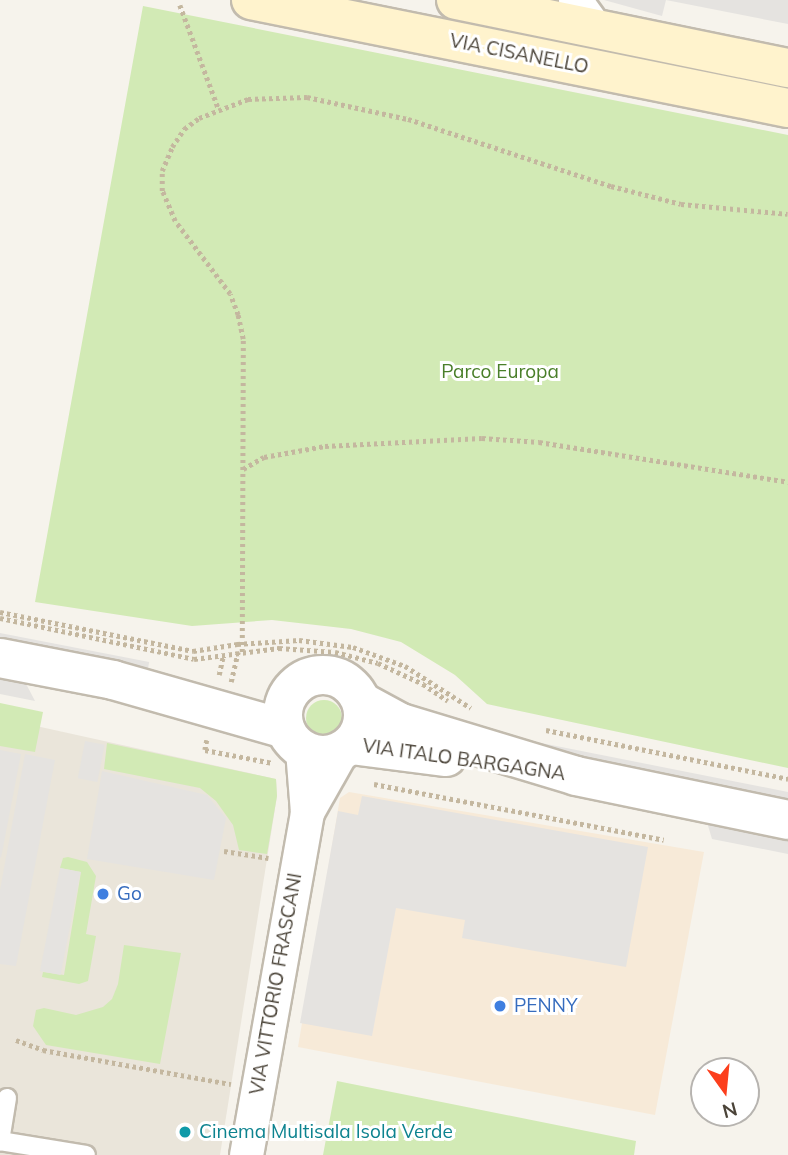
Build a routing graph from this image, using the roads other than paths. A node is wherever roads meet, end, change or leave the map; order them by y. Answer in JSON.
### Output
{"nodes":[{"id":1,"x":251,"y":0,"type":"edge"},
{"id":2,"x":460,"y":0,"type":"edge"},
{"id":3,"x":586,"y":15,"type":"edge"},
{"id":4,"x":788,"y":68,"type":"edge"},
{"id":5,"x":788,"y":108,"type":"edge"},
{"id":6,"x":0,"y":658,"type":"edge"},
{"id":7,"x":113,"y":680,"type":"junction"},
{"id":8,"x":290,"y":692,"type":"junction"},
{"id":9,"x":362,"y":702,"type":"junction"},
{"id":10,"x":293,"y":739,"type":"junction"},
{"id":11,"x":351,"y":759,"type":"junction"},
{"id":12,"x":576,"y":776,"type":"junction"},
{"id":13,"x":307,"y":812,"type":"junction"},
{"id":14,"x":788,"y":820,"type":"edge"},
{"id":15,"x":7,"y":1098,"type":"dead end"},
{"id":16,"x":86,"y":1155,"type":"edge"},
{"id":17,"x":246,"y":1155,"type":"edge"}],
"edges":[{"from":1,"to":5,"type":"main road","name":"VIA CISANELLO"},
{"from":2,"to":3,"type":"main road","name":"VIA CISANELLO"},
{"from":3,"to":4,"type":"main road","name":"VIA CISANELLO"},
{"from":6,"to":7,"type":"street"},
{"from":7,"to":8,"type":"street"},
{"from":7,"to":10,"type":"street"},
{"from":8,"to":9,"type":"street"},
{"from":8,"to":10,"type":"street"},
{"from":9,"to":11,"type":"street"},
{"from":9,"to":12,"type":"street","name":"VIA ITALO BARGAGNA"},
{"from":10,"to":11,"type":"street"},
{"from":10,"to":13,"type":"street","name":"VIA VITTORIO FRASCANI"},
{"from":11,"to":12,"type":"street","name":"VIA ITALO BARGAGNA"},
{"from":11,"to":13,"type":"street","name":"VIA VITTORIO FRASCANI"},
{"from":12,"to":14,"type":"street","name":"VIA ITALO BARGAGNA"},
{"from":13,"to":17,"type":"street","name":"VIA VITTORIO FRASCANI"},
{"from":15,"to":16,"type":"lane"}]}
